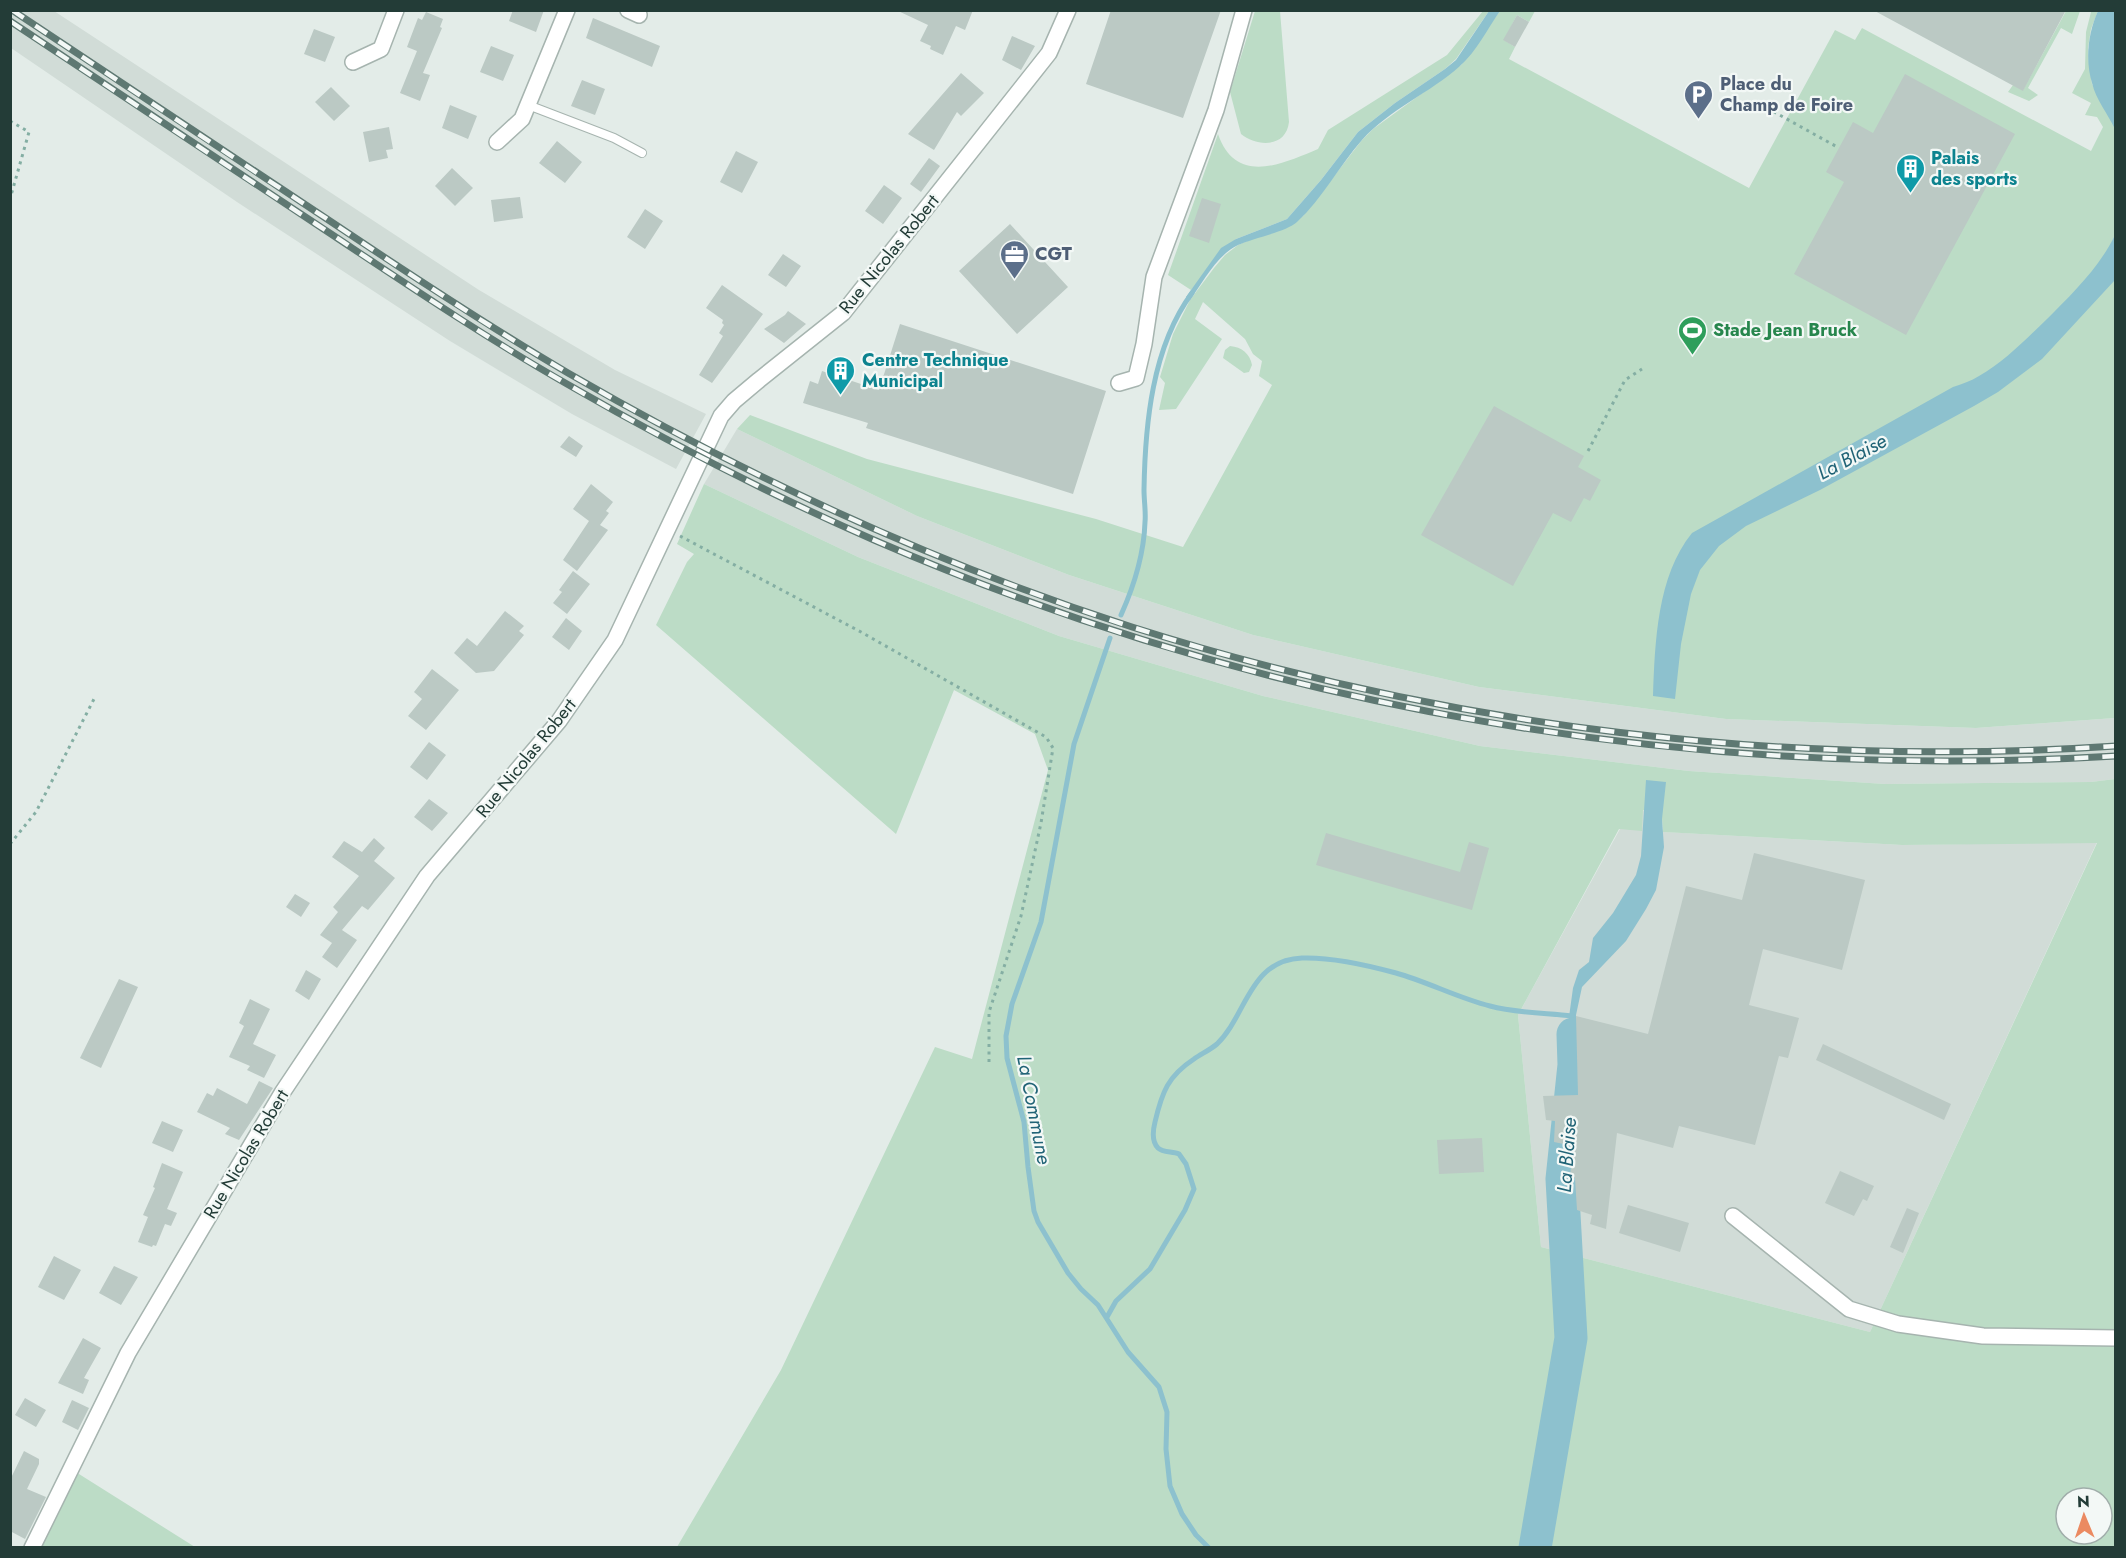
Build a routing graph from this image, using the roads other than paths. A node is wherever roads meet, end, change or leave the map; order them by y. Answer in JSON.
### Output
{"nodes":[{"id":1,"x":396,"y":10,"type":"edge"},
{"id":2,"x":567,"y":10,"type":"edge"},
{"id":3,"x":1068,"y":10,"type":"edge"},
{"id":4,"x":1244,"y":10,"type":"edge"},
{"id":5,"x":353,"y":62,"type":"dead end"},
{"id":6,"x":528,"y":105,"type":"junction"},
{"id":7,"x":497,"y":142,"type":"dead end"},
{"id":8,"x":642,"y":153,"type":"dead end"},
{"id":9,"x":1119,"y":382,"type":"dead end"},
{"id":10,"x":1733,"y":1216,"type":"dead end"},
{"id":11,"x":2115,"y":1338,"type":"edge"},
{"id":12,"x":32,"y":1548,"type":"edge"}],
"edges":[{"from":1,"to":5,"type":"street"},
{"from":2,"to":6,"type":"street"},
{"from":3,"to":12,"type":"street","name":"Rue Nicolas Robert"},
{"from":4,"to":9,"type":"street"},
{"from":6,"to":7,"type":"street"},
{"from":6,"to":8,"type":"lane"},
{"from":10,"to":11,"type":"street"}]}
